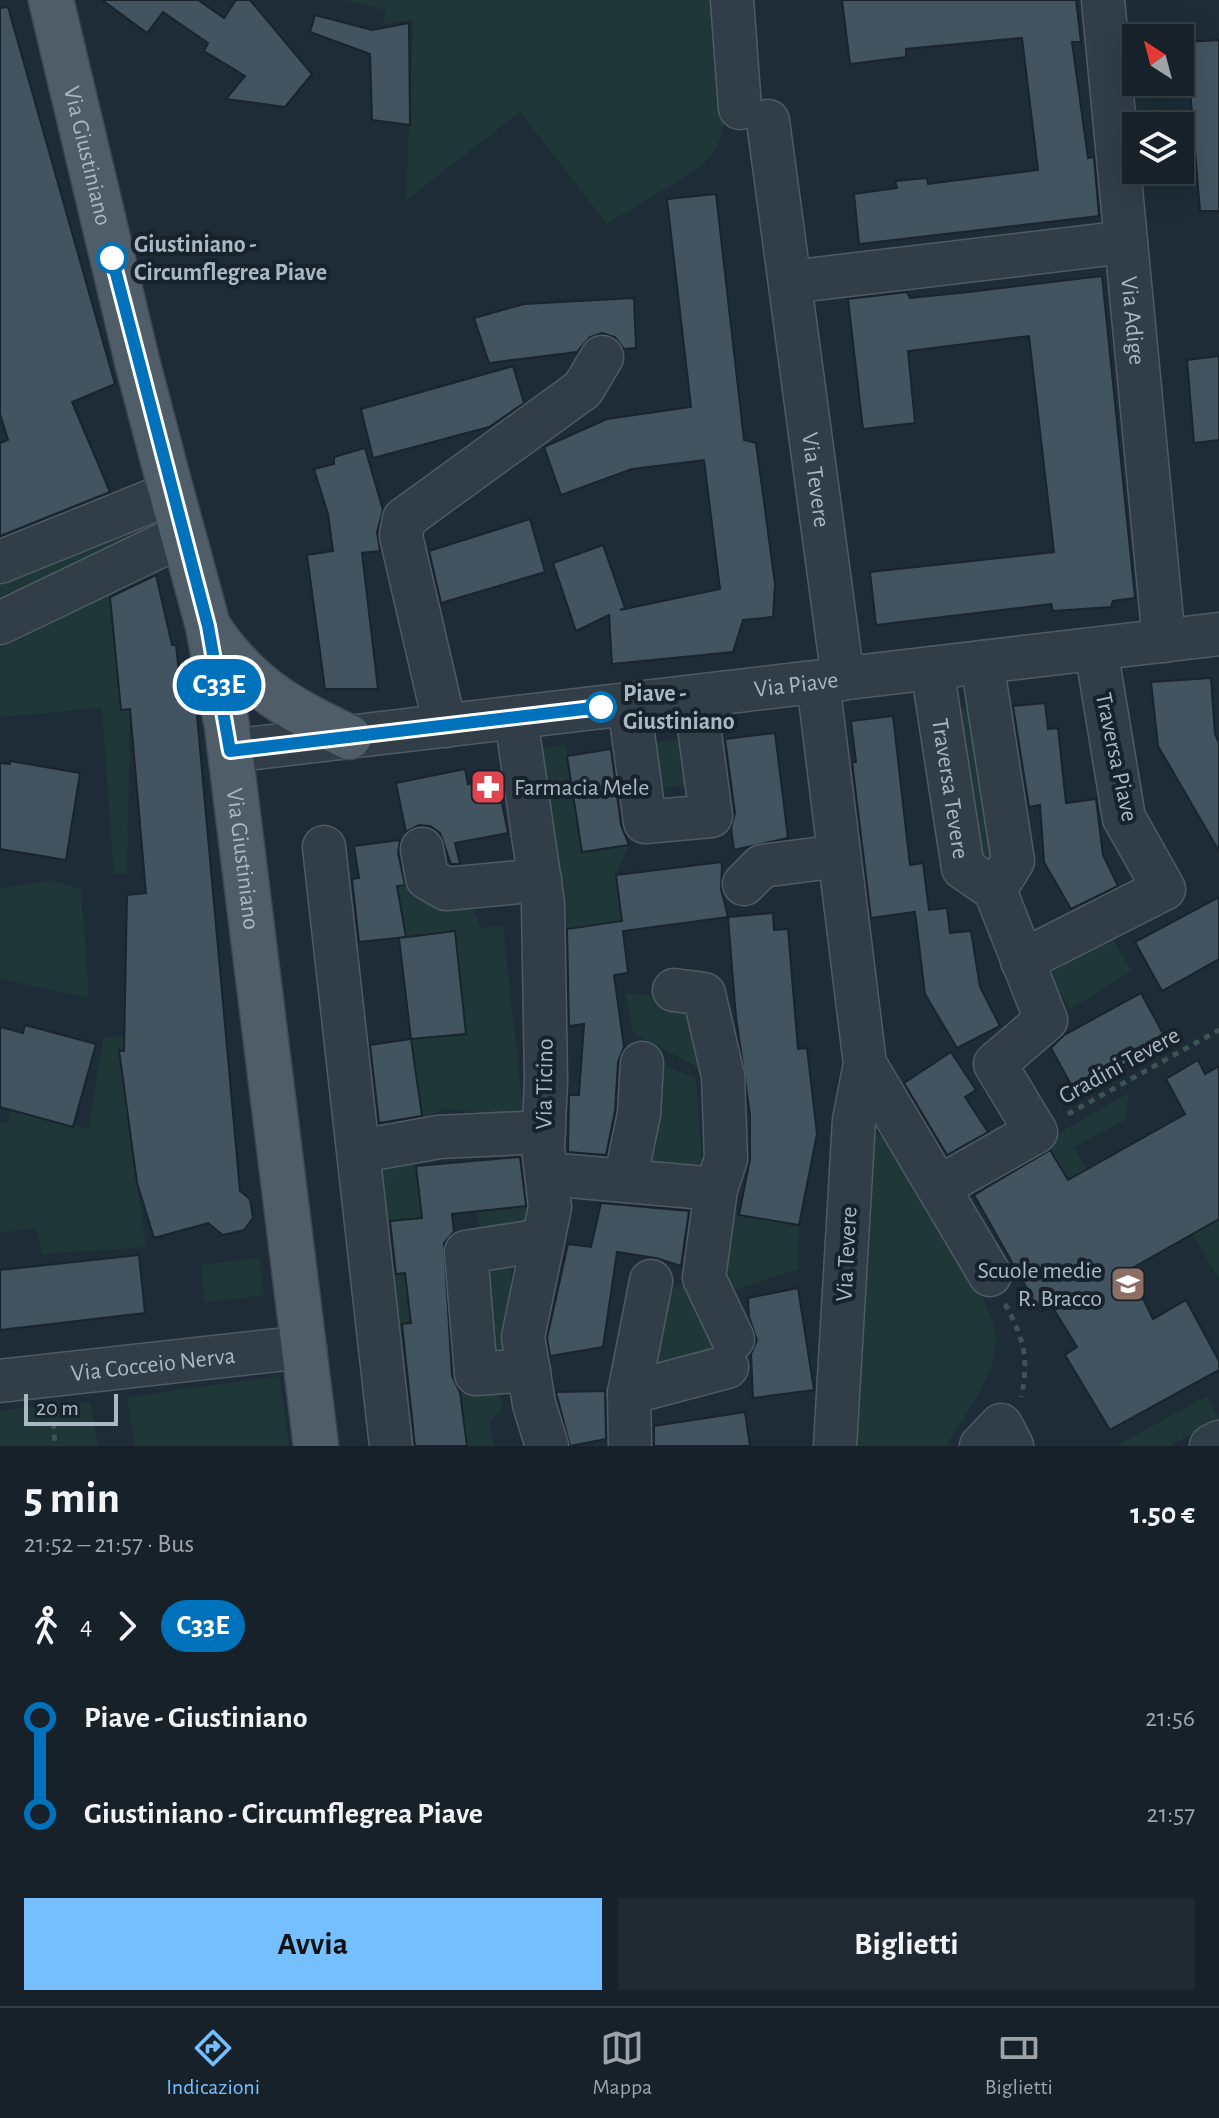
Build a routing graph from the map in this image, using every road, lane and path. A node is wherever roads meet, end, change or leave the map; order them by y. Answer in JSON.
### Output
{"nodes":[{"id":1,"x":51,"y":0,"type":"edge"},
{"id":2,"x":732,"y":0,"type":"edge"},
{"id":3,"x":1103,"y":0,"type":"edge"},
{"id":4,"x":1126,"y":242,"type":"junction"},
{"id":5,"x":790,"y":282,"type":"junction"},
{"id":6,"x":602,"y":357,"type":"dead end"},
{"id":7,"x":170,"y":486,"type":"junction"},
{"id":8,"x":183,"y":535,"type":"junction"},
{"id":9,"x":0,"y":562,"type":"edge"},
{"id":10,"x":0,"y":623,"type":"edge"},
{"id":11,"x":208,"y":626,"type":"junction"},
{"id":12,"x":1219,"y":634,"type":"edge"},
{"id":13,"x":1164,"y":641,"type":"junction"},
{"id":14,"x":1096,"y":649,"type":"junction"},
{"id":15,"x":982,"y":662,"type":"junction"},
{"id":16,"x":932,"y":668,"type":"junction"},
{"id":17,"x":831,"y":680,"type":"junction"},
{"id":18,"x":695,"y":697,"type":"junction"},
{"id":19,"x":629,"y":704,"type":"junction"},
{"id":20,"x":516,"y":718,"type":"junction"},
{"id":21,"x":445,"y":726,"type":"junction"},
{"id":22,"x":349,"y":737,"type":"junction"},
{"id":23,"x":230,"y":751,"type":"junction"},
{"id":24,"x":324,"y":847,"type":"dead end"},
{"id":25,"x":422,"y":849,"type":"dead end"},
{"id":26,"x":839,"y":856,"type":"junction"},
{"id":27,"x":540,"y":880,"type":"junction"},
{"id":28,"x":744,"y":884,"type":"dead end"},
{"id":29,"x":995,"y":890,"type":"junction"},
{"id":30,"x":1022,"y":961,"type":"junction"},
{"id":31,"x":674,"y":990,"type":"dead end"},
{"id":32,"x":1219,"y":1030,"type":"edge"},
{"id":33,"x":642,"y":1063,"type":"dead end"},
{"id":34,"x":865,"y":1064,"type":"junction"},
{"id":35,"x":544,"y":1132,"type":"junction"},
{"id":36,"x":1036,"y":1132,"type":"junction"},
{"id":37,"x":361,"y":1151,"type":"junction"},
{"id":38,"x":547,"y":1174,"type":"junction"},
{"id":39,"x":625,"y":1181,"type":"junction"},
{"id":40,"x":939,"y":1187,"type":"junction"},
{"id":41,"x":716,"y":1189,"type":"junction"},
{"id":42,"x":543,"y":1240,"type":"junction"},
{"id":43,"x":990,"y":1275,"type":"joint"},
{"id":44,"x":651,"y":1281,"type":"dead end"},
{"id":45,"x":305,"y":1347,"type":"junction"},
{"id":46,"x":529,"y":1370,"type":"junction"},
{"id":47,"x":0,"y":1381,"type":"edge"},
{"id":48,"x":629,"y":1393,"type":"junction"},
{"id":49,"x":53,"y":1405,"type":"dead end"},
{"id":50,"x":998,"y":1439,"type":"edge"},
{"id":51,"x":1219,"y":1442,"type":"edge"},
{"id":52,"x":55,"y":1446,"type":"edge"},
{"id":53,"x":316,"y":1446,"type":"edge"},
{"id":54,"x":391,"y":1446,"type":"edge"},
{"id":55,"x":547,"y":1446,"type":"edge"},
{"id":56,"x":630,"y":1446,"type":"edge"},
{"id":57,"x":835,"y":1446,"type":"edge"},
{"id":58,"x":1211,"y":1446,"type":"edge"}],
"edges":[{"from":1,"to":7,"type":"main road","name":"Via Giustiniano","bridge":true},
{"from":2,"to":5,"type":"street","name":"Via Tevere"},
{"from":3,"to":4,"type":"street","name":"Via Adige"},
{"from":4,"to":5,"type":"street"},
{"from":4,"to":13,"type":"street","name":"Via Adige"},
{"from":5,"to":17,"type":"street","name":"Via Tevere"},
{"from":6,"to":21,"type":"street"},
{"from":7,"to":8,"type":"main road","name":"Via Giustiniano"},
{"from":7,"to":9,"type":"street"},
{"from":8,"to":10,"type":"street"},
{"from":8,"to":11,"type":"main road","name":"Via Giustiniano"},
{"from":11,"to":22,"type":"main road"},
{"from":11,"to":23,"type":"main road","name":"Via Giustiniano"},
{"from":12,"to":13,"type":"street","name":"Via Piave"},
{"from":13,"to":14,"type":"street","name":"Via Piave"},
{"from":14,"to":15,"type":"street","name":"Via Piave"},
{"from":14,"to":30,"type":"street","name":"Traversa Piave"},
{"from":15,"to":16,"type":"street","name":"Via Piave"},
{"from":15,"to":29,"type":"street","name":"Traversa Tevere"},
{"from":16,"to":17,"type":"street","name":"Via Piave"},
{"from":16,"to":29,"type":"street","name":"Traversa Tevere"},
{"from":17,"to":18,"type":"street","name":"Via Piave"},
{"from":17,"to":26,"type":"street","name":"Via Tevere"},
{"from":18,"to":19,"type":"street","name":"Via Piave"},
{"from":18,"to":19,"type":"street"},
{"from":19,"to":20,"type":"street","name":"Via Piave"},
{"from":20,"to":21,"type":"street","name":"Via Piave"},
{"from":20,"to":27,"type":"street","name":"Via Ticino"},
{"from":21,"to":22,"type":"street","name":"Via Piave"},
{"from":22,"to":23,"type":"street","name":"Via Piave"},
{"from":23,"to":45,"type":"main road","name":"Via Giustiniano"},
{"from":24,"to":37,"type":"street"},
{"from":25,"to":27,"type":"street"},
{"from":26,"to":28,"type":"street"},
{"from":26,"to":34,"type":"street","name":"Via Tevere"},
{"from":27,"to":35,"type":"street","name":"Via Ticino"},
{"from":29,"to":30,"type":"street"},
{"from":30,"to":36,"type":"street"},
{"from":31,"to":41,"type":"street"},
{"from":32,"to":36,"type":"path","name":"Gradini Tevere"},
{"from":33,"to":39,"type":"street"},
{"from":34,"to":40,"type":"street","name":"Via Tevere"},
{"from":34,"to":57,"type":"street","name":"Via Tevere"},
{"from":35,"to":37,"type":"street"},
{"from":35,"to":38,"type":"street","name":"Via Ticino"},
{"from":36,"to":40,"type":"street"},
{"from":37,"to":54,"type":"street"},
{"from":38,"to":39,"type":"street"},
{"from":38,"to":42,"type":"street","name":"Via Ticino"},
{"from":39,"to":41,"type":"street"},
{"from":40,"to":43,"type":"street","name":"Via Tevere"},
{"from":41,"to":48,"type":"street"},
{"from":42,"to":46,"type":"street","name":"Via Ticino"},
{"from":42,"to":46,"type":"street"},
{"from":43,"to":50,"type":"path"},
{"from":44,"to":48,"type":"street"},
{"from":45,"to":47,"type":"street","name":"Via Cocceio Nerva"},
{"from":45,"to":53,"type":"main road","name":"Via Giustiniano"},
{"from":46,"to":55,"type":"street","name":"Via Ticino"},
{"from":48,"to":56,"type":"street"},
{"from":49,"to":52,"type":"path"},
{"from":51,"to":58,"type":"street"}]}
